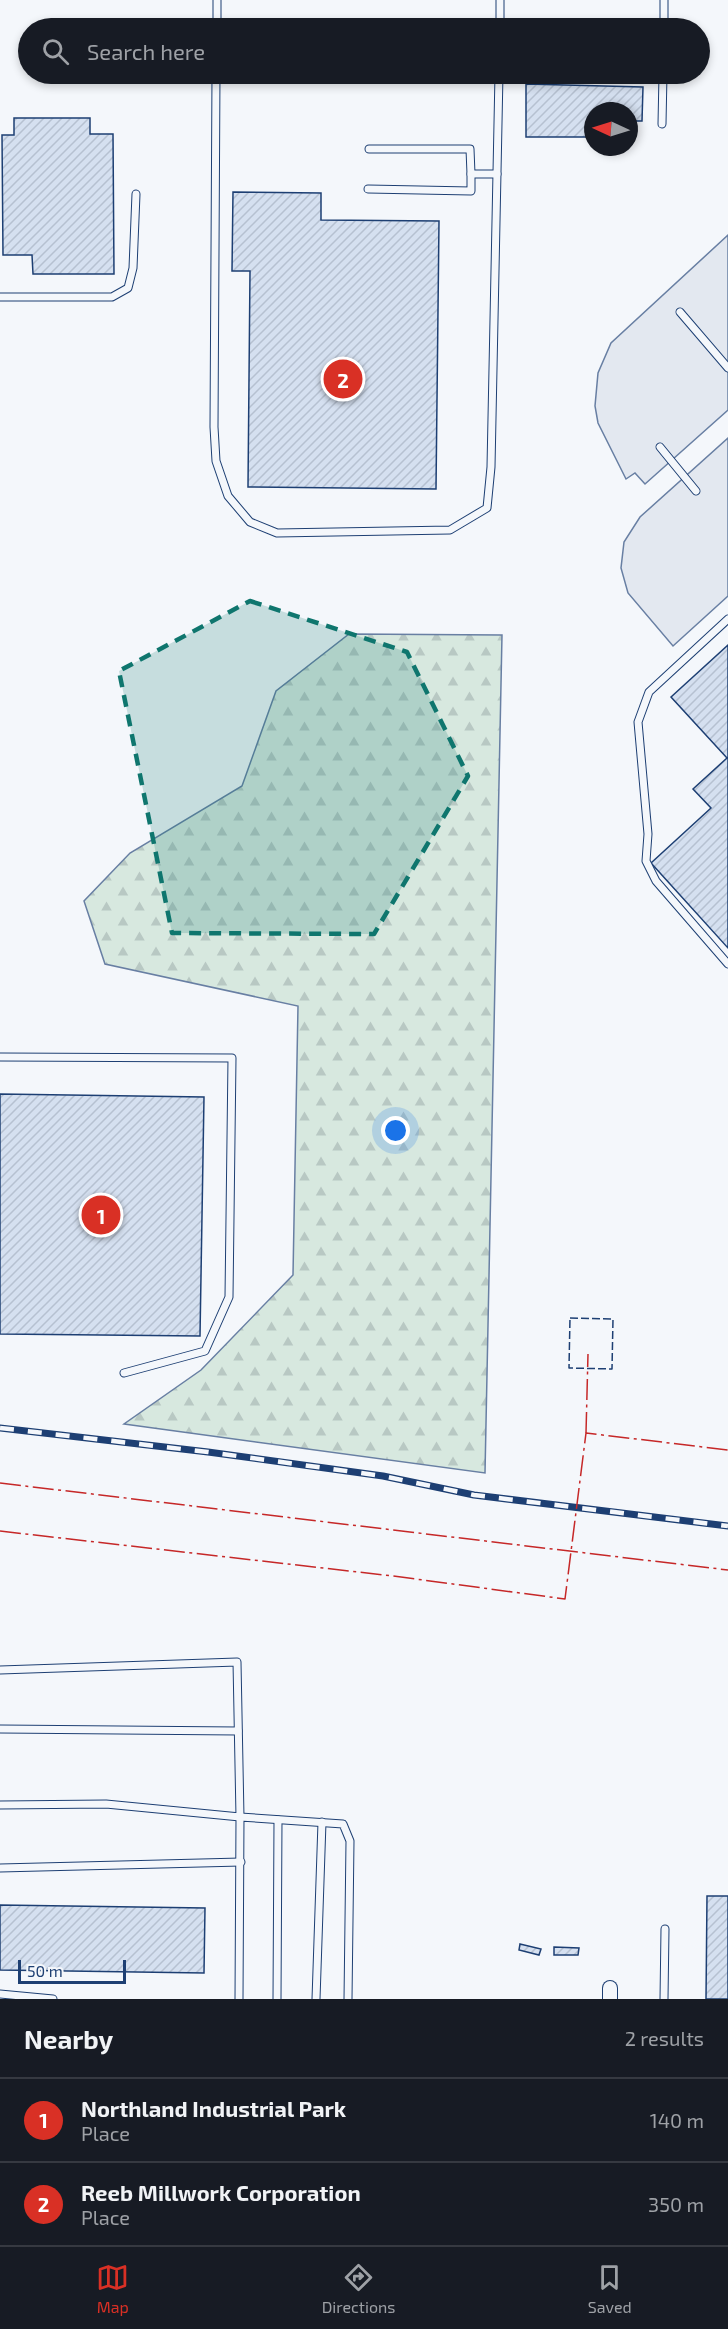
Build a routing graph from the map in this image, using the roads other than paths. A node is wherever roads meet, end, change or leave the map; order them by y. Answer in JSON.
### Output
{"nodes":[{"id":1,"x":217,"y":0,"type":"edge"},
{"id":2,"x":500,"y":0,"type":"edge"},
{"id":3,"x":664,"y":0,"type":"edge"},
{"id":4,"x":217,"y":18,"type":"edge"},
{"id":5,"x":500,"y":18,"type":"edge"},
{"id":6,"x":663,"y":18,"type":"edge"},
{"id":7,"x":216,"y":84,"type":"edge"},
{"id":8,"x":499,"y":84,"type":"edge"},
{"id":9,"x":663,"y":84,"type":"edge"},
{"id":10,"x":662,"y":124,"type":"dead end"},
{"id":11,"x":369,"y":149,"type":"dead end"},
{"id":12,"x":471,"y":174,"type":"junction"},
{"id":13,"x":497,"y":174,"type":"junction"},
{"id":14,"x":369,"y":189,"type":"dead end"},
{"id":15,"x":136,"y":194,"type":"dead end"},
{"id":16,"x":0,"y":297,"type":"edge"},
{"id":17,"x":680,"y":312,"type":"dead end"},
{"id":18,"x":728,"y":368,"type":"edge"},
{"id":19,"x":660,"y":447,"type":"dead end"},
{"id":20,"x":696,"y":491,"type":"dead end"},
{"id":21,"x":728,"y":619,"type":"edge"},
{"id":22,"x":728,"y":964,"type":"edge"},
{"id":23,"x":0,"y":1057,"type":"edge"},
{"id":24,"x":124,"y":1373,"type":"dead end"},
{"id":25,"x":0,"y":1670,"type":"edge"},
{"id":26,"x":0,"y":1729,"type":"edge"},
{"id":27,"x":238,"y":1731,"type":"junction"},
{"id":28,"x":0,"y":1805,"type":"edge"},
{"id":29,"x":240,"y":1817,"type":"junction"},
{"id":30,"x":278,"y":1820,"type":"junction"},
{"id":31,"x":321,"y":1822,"type":"junction"},
{"id":32,"x":241,"y":1862,"type":"junction"},
{"id":33,"x":0,"y":1868,"type":"edge"},
{"id":34,"x":665,"y":1929,"type":"dead end"},
{"id":35,"x":0,"y":1994,"type":"edge"},
{"id":36,"x":53,"y":1999,"type":"edge"},
{"id":37,"x":239,"y":1999,"type":"edge"},
{"id":38,"x":276,"y":1999,"type":"edge"},
{"id":39,"x":316,"y":1999,"type":"edge"},
{"id":40,"x":348,"y":1999,"type":"edge"},
{"id":41,"x":664,"y":1999,"type":"edge"}],
"edges":[{"from":1,"to":4,"type":"lane"},
{"from":2,"to":5,"type":"lane"},
{"from":3,"to":6,"type":"lane"},
{"from":7,"to":13,"type":"lane"},
{"from":8,"to":13,"type":"lane"},
{"from":9,"to":10,"type":"lane"},
{"from":11,"to":12,"type":"lane"},
{"from":12,"to":13,"type":"lane"},
{"from":12,"to":14,"type":"lane"},
{"from":15,"to":16,"type":"lane"},
{"from":17,"to":18,"type":"lane"},
{"from":19,"to":20,"type":"lane"},
{"from":21,"to":22,"type":"lane"},
{"from":23,"to":24,"type":"lane"},
{"from":25,"to":27,"type":"lane"},
{"from":26,"to":27,"type":"lane"},
{"from":27,"to":29,"type":"lane"},
{"from":28,"to":29,"type":"lane"},
{"from":29,"to":30,"type":"lane"},
{"from":29,"to":32,"type":"lane"},
{"from":30,"to":31,"type":"lane"},
{"from":30,"to":38,"type":"lane"},
{"from":31,"to":39,"type":"lane"},
{"from":31,"to":40,"type":"lane"},
{"from":32,"to":33,"type":"lane"},
{"from":32,"to":37,"type":"lane"},
{"from":34,"to":41,"type":"lane"},
{"from":35,"to":36,"type":"lane"}]}
